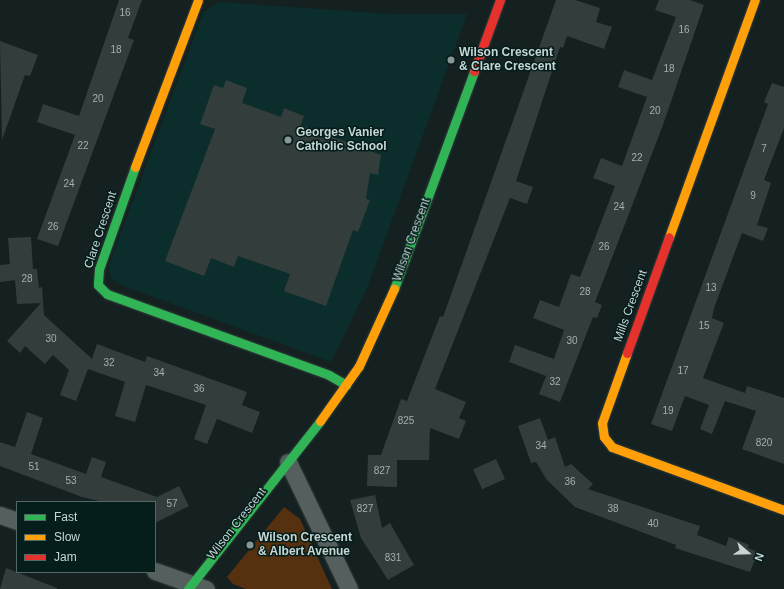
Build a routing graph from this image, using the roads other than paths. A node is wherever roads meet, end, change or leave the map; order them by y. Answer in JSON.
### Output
{"nodes":[{"id":1,"x":198,"y":0,"type":"edge"},
{"id":2,"x":500,"y":0,"type":"edge"},
{"id":3,"x":755,"y":0,"type":"edge"},
{"id":4,"x":346,"y":385,"type":"junction"},
{"id":5,"x":288,"y":462,"type":"junction"},
{"id":6,"x":784,"y":510,"type":"edge"},
{"id":7,"x":0,"y":515,"type":"edge"},
{"id":8,"x":16,"y":521,"type":"edge"},
{"id":9,"x":156,"y":571,"type":"edge"},
{"id":10,"x":195,"y":587,"type":"edge"},
{"id":11,"x":349,"y":589,"type":"edge"}],
"edges":[{"from":1,"to":4,"type":"street","name":"Clare Crescent"},
{"from":2,"to":4,"type":"street","name":"Wilson Crescent"},
{"from":3,"to":6,"type":"street","name":"Mills Crescent"},
{"from":4,"to":5,"type":"street","name":"Wilson Crescent"},
{"from":5,"to":10,"type":"street","name":"Wilson Crescent"},
{"from":5,"to":11,"type":"street"},
{"from":7,"to":8,"type":"street"},
{"from":9,"to":10,"type":"street"}]}
